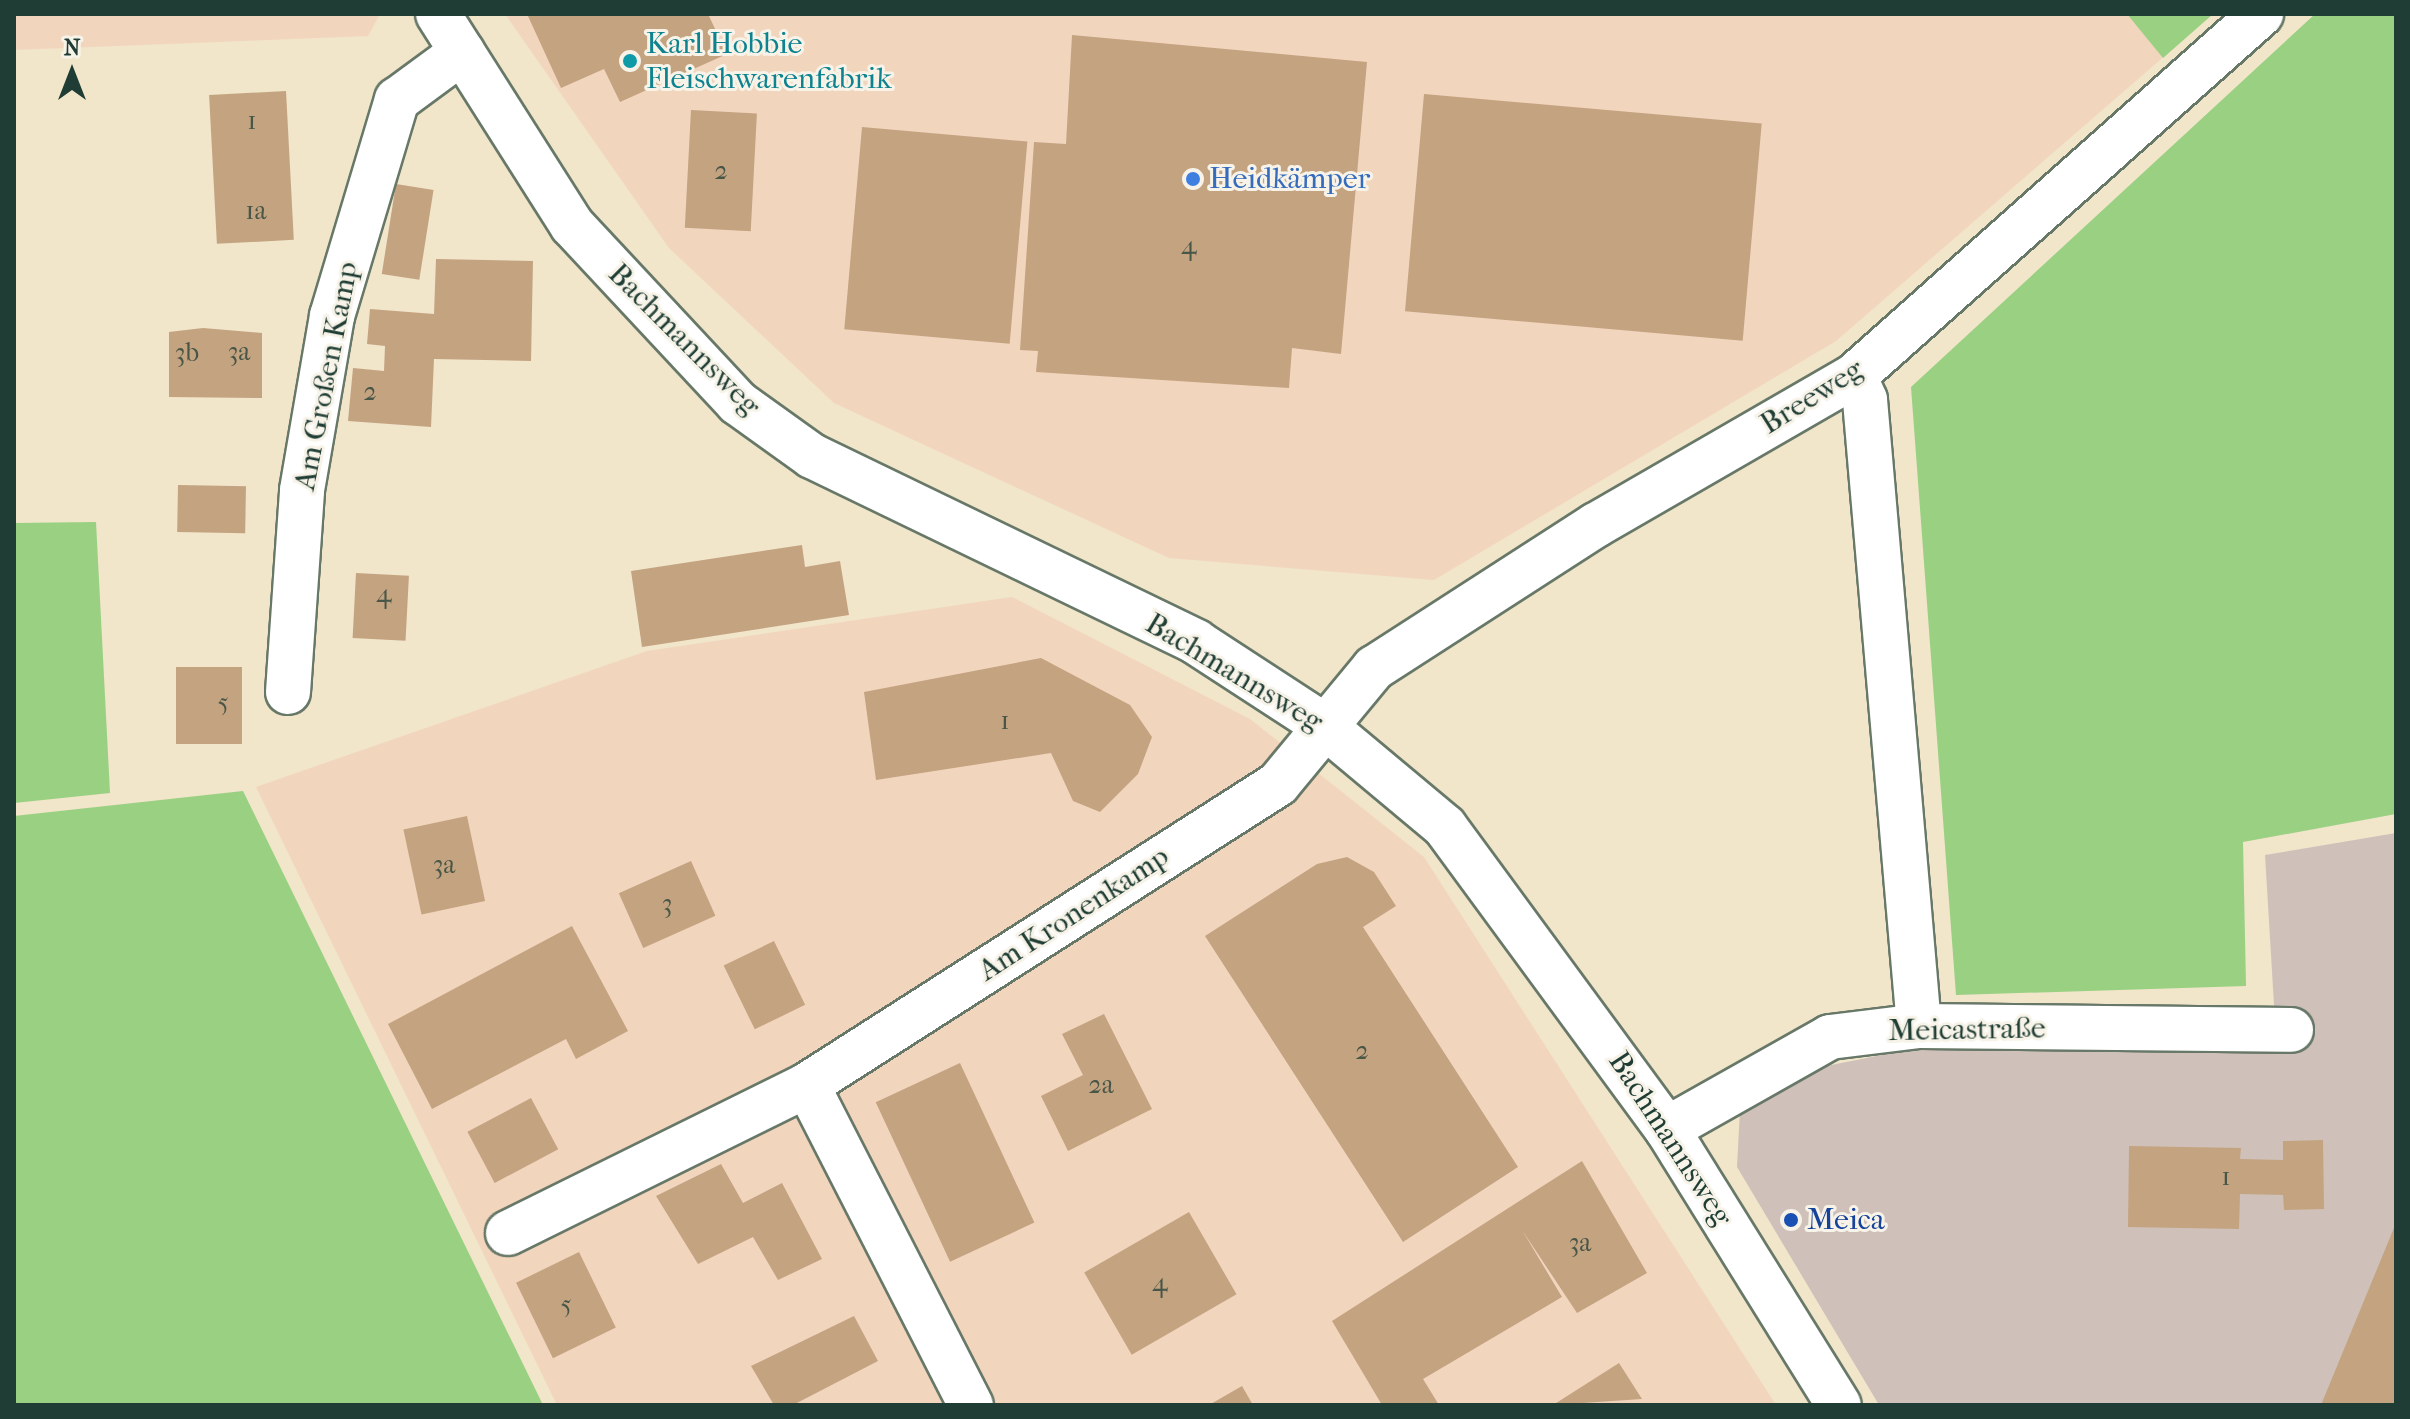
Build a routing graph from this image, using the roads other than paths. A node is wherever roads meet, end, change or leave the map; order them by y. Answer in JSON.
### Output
{"nodes":[{"id":1,"x":438,"y":14,"type":"edge"},
{"id":2,"x":2261,"y":14,"type":"edge"},
{"id":3,"x":462,"y":52,"type":"junction"},
{"id":4,"x":1854,"y":376,"type":"junction"},
{"id":5,"x":288,"y":692,"type":"dead end"},
{"id":6,"x":1322,"y":724,"type":"junction"},
{"id":7,"x":1919,"y":1026,"type":"junction"},
{"id":8,"x":2291,"y":1030,"type":"dead end"},
{"id":9,"x":807,"y":1085,"type":"junction"},
{"id":10,"x":1667,"y":1129,"type":"junction"},
{"id":11,"x":508,"y":1233,"type":"dead end"},
{"id":12,"x":971,"y":1405,"type":"edge"},
{"id":13,"x":1839,"y":1405,"type":"edge"}],
"edges":[{"from":1,"to":3,"type":"street","name":"Bachmannsweg"},
{"from":2,"to":4,"type":"street","name":"Breeweg"},
{"from":3,"to":5,"type":"street","name":"Am Großen Kamp"},
{"from":3,"to":6,"type":"street","name":"Bachmannsweg"},
{"from":4,"to":6,"type":"street","name":"Breeweg"},
{"from":4,"to":7,"type":"street"},
{"from":6,"to":9,"type":"street","name":"Am Kronenkamp"},
{"from":6,"to":10,"type":"street","name":"Bachmannsweg"},
{"from":7,"to":8,"type":"street","name":"Meicastraße"},
{"from":7,"to":10,"type":"street","name":"Meicastraße"},
{"from":9,"to":11,"type":"street","name":"Am Kronenkamp"},
{"from":9,"to":12,"type":"street"},
{"from":10,"to":13,"type":"street","name":"Bachmannsweg"}]}
